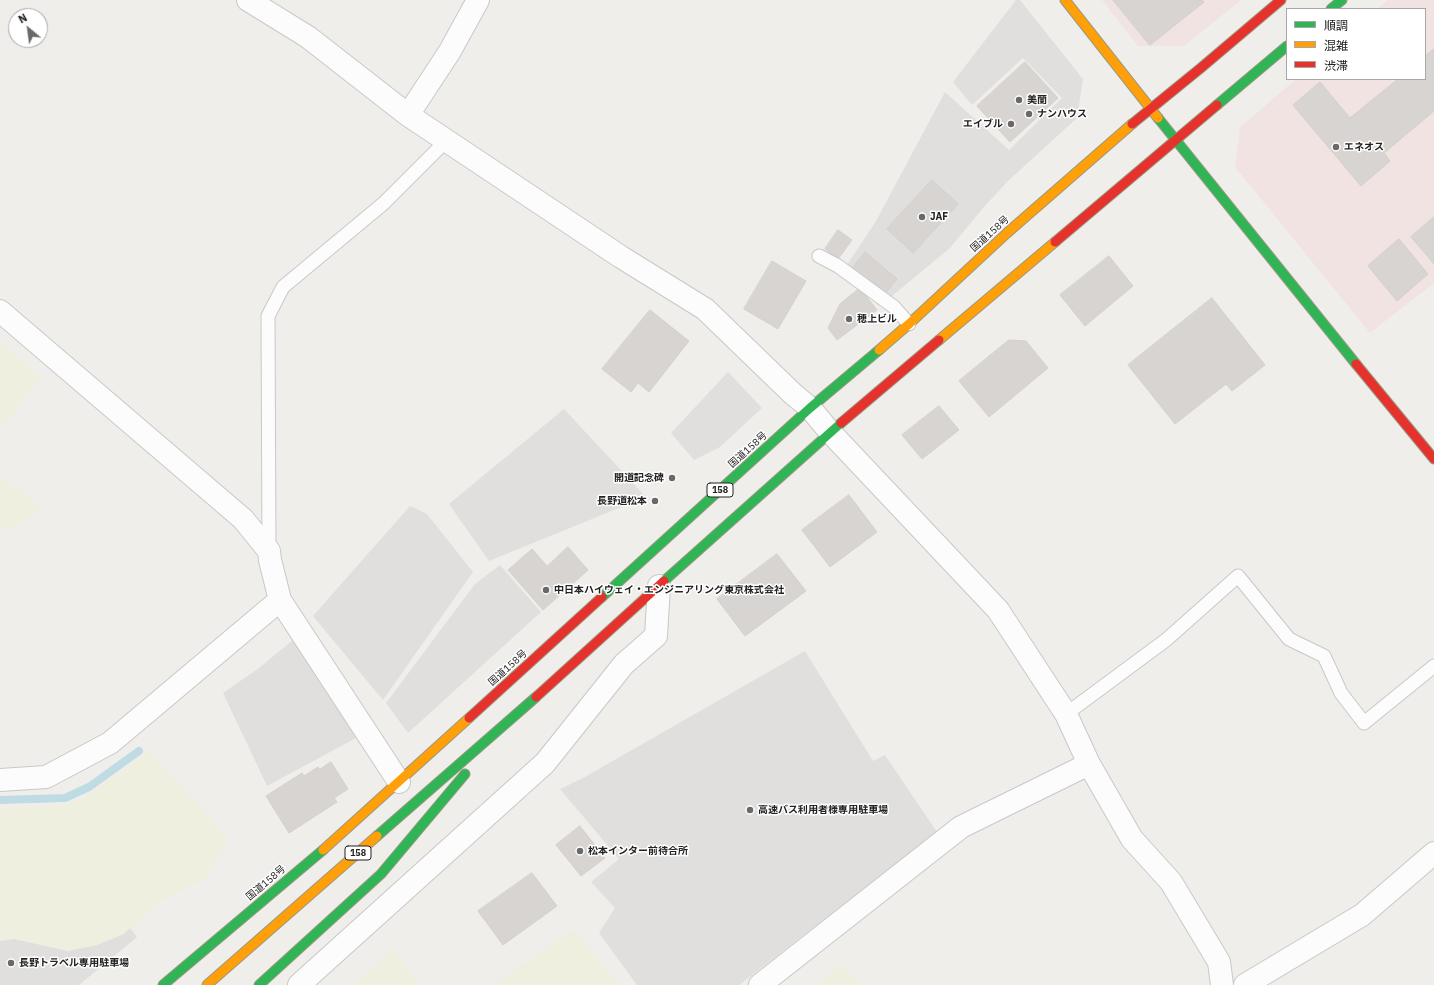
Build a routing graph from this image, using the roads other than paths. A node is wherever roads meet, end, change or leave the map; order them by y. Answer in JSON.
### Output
{"nodes":[{"id":1,"x":248,"y":0,"type":"edge"},
{"id":2,"x":478,"y":0,"type":"edge"},
{"id":3,"x":1065,"y":0,"type":"edge"},
{"id":4,"x":1281,"y":0,"type":"edge"},
{"id":5,"x":1342,"y":0,"type":"edge"},
{"id":6,"x":1332,"y":8,"type":"edge"},
{"id":7,"x":1286,"y":47,"type":"edge"},
{"id":8,"x":1150,"y":108,"type":"junction"},
{"id":9,"x":408,"y":116,"type":"junction"},
{"id":10,"x":1176,"y":139,"type":"junction"},
{"id":11,"x":446,"y":141,"type":"junction"},
{"id":12,"x":819,"y":256,"type":"dead end"},
{"id":13,"x":0,"y":311,"type":"edge"},
{"id":14,"x":909,"y":324,"type":"junction"},
{"id":15,"x":810,"y":408,"type":"junction"},
{"id":16,"x":830,"y":432,"type":"junction"},
{"id":17,"x":1434,"y":458,"type":"edge"},
{"id":18,"x":269,"y":551,"type":"junction"},
{"id":19,"x":659,"y":586,"type":"junction"},
{"id":20,"x":280,"y":600,"type":"junction"},
{"id":21,"x":1434,"y":666,"type":"edge"},
{"id":22,"x":1066,"y":714,"type":"junction"},
{"id":23,"x":509,"y":721,"type":"junction"},
{"id":24,"x":1089,"y":764,"type":"junction"},
{"id":25,"x":0,"y":780,"type":"edge"},
{"id":26,"x":399,"y":782,"type":"junction"},
{"id":27,"x":1434,"y":853,"type":"edge"},
{"id":28,"x":162,"y":985,"type":"edge"},
{"id":29,"x":207,"y":985,"type":"edge"},
{"id":30,"x":259,"y":985,"type":"edge"},
{"id":31,"x":299,"y":985,"type":"edge"},
{"id":32,"x":760,"y":985,"type":"edge"},
{"id":33,"x":1222,"y":985,"type":"edge"},
{"id":34,"x":1245,"y":985,"type":"edge"}],
"edges":[{"from":1,"to":9,"type":"street"},
{"from":2,"to":9,"type":"street"},
{"from":3,"to":8,"type":"main road"},
{"from":4,"to":8,"type":"main road","name":"国道158号","number":"158"},
{"from":5,"to":6,"type":"main road"},
{"from":7,"to":10,"type":"main road","number":"158"},
{"from":8,"to":10,"type":"main road"},
{"from":8,"to":14,"type":"main road","name":"国道158号","number":"158"},
{"from":9,"to":11,"type":"street"},
{"from":10,"to":16,"type":"main road","number":"158"},
{"from":10,"to":17,"type":"main road"},
{"from":11,"to":15,"type":"street"},
{"from":11,"to":18,"type":"lane"},
{"from":12,"to":14,"type":"lane"},
{"from":13,"to":18,"type":"street"},
{"from":14,"to":15,"type":"main road","name":"国道158号","number":"158"},
{"from":15,"to":16,"type":"street"},
{"from":15,"to":26,"type":"main road","name":"国道158号","number":"158"},
{"from":16,"to":19,"type":"main road","number":"158"},
{"from":16,"to":22,"type":"street"},
{"from":18,"to":20,"type":"street"},
{"from":19,"to":23,"type":"main road","number":"158"},
{"from":19,"to":31,"type":"street"},
{"from":20,"to":25,"type":"street"},
{"from":20,"to":26,"type":"street"},
{"from":21,"to":22,"type":"lane"},
{"from":22,"to":24,"type":"street"},
{"from":23,"to":29,"type":"main road","number":"158"},
{"from":23,"to":30,"type":"main road"},
{"from":24,"to":32,"type":"street"},
{"from":24,"to":33,"type":"street"},
{"from":26,"to":28,"type":"main road","name":"国道158号","number":"158"},
{"from":27,"to":34,"type":"street"}]}
